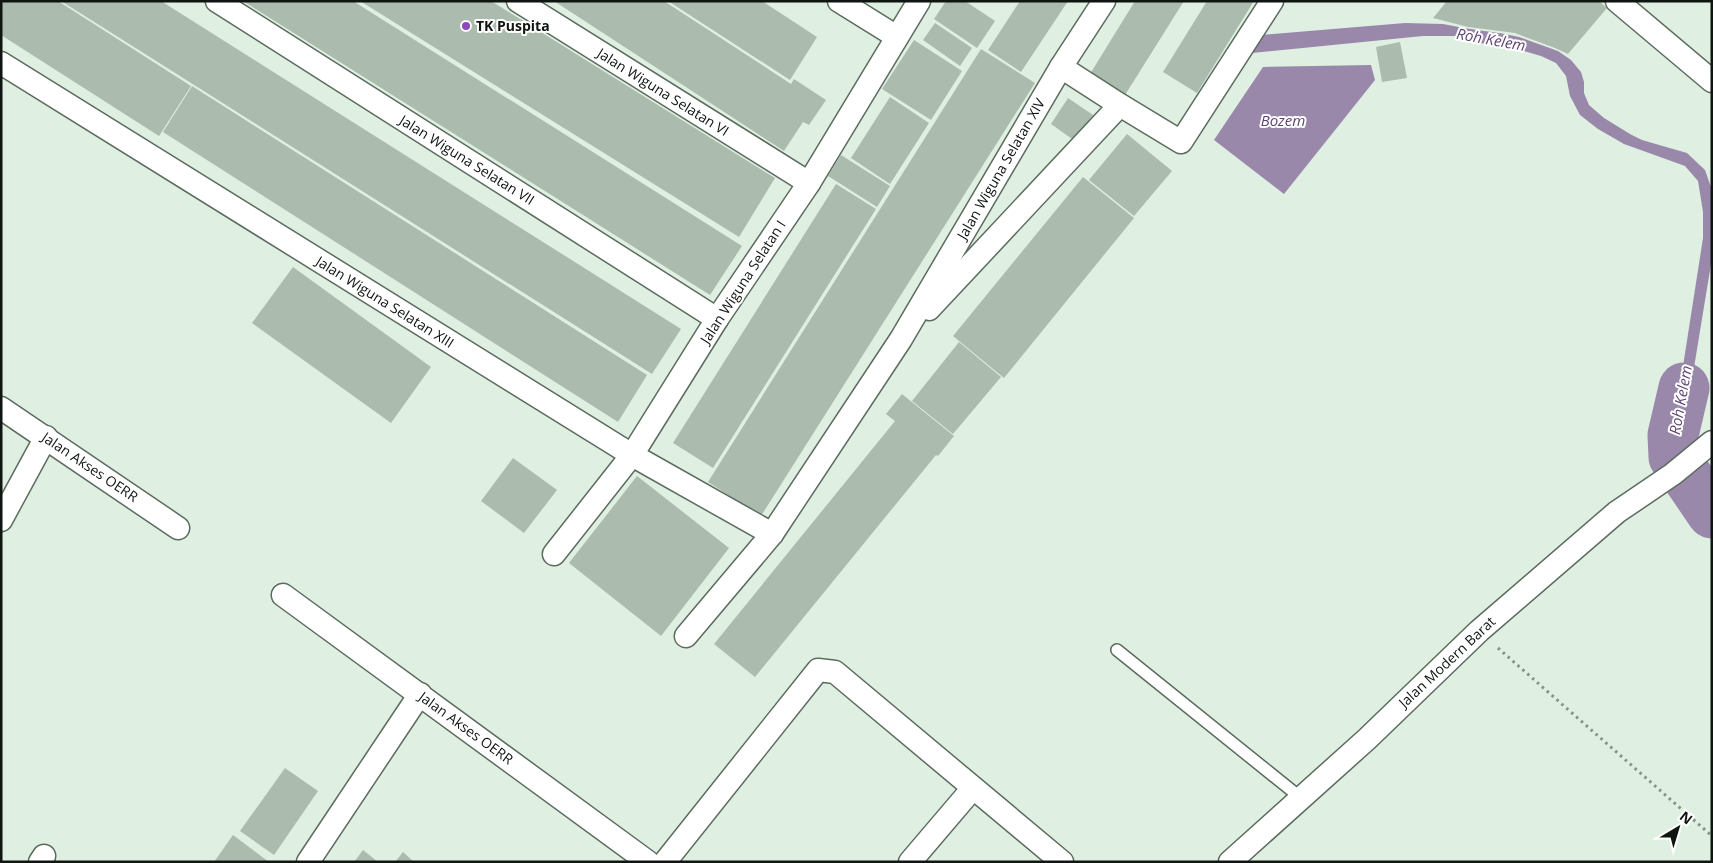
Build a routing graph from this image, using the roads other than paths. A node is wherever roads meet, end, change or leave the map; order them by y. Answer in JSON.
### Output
{"nodes":[{"id":1,"x":217,"y":1,"type":"edge"},
{"id":2,"x":518,"y":1,"type":"edge"},
{"id":3,"x":839,"y":1,"type":"edge"},
{"id":4,"x":919,"y":1,"type":"edge"},
{"id":5,"x":1104,"y":1,"type":"edge"},
{"id":6,"x":1272,"y":1,"type":"edge"},
{"id":7,"x":1617,"y":1,"type":"edge"},
{"id":8,"x":897,"y":37,"type":"junction"},
{"id":9,"x":1,"y":63,"type":"edge"},
{"id":10,"x":1061,"y":67,"type":"junction"},
{"id":11,"x":1712,"y":81,"type":"edge"},
{"id":12,"x":1120,"y":105,"type":"junction"},
{"id":13,"x":809,"y":183,"type":"junction"},
{"id":14,"x":718,"y":319,"type":"junction"},
{"id":15,"x":901,"y":339,"type":"junction"},
{"id":16,"x":1,"y":408,"type":"edge"},
{"id":17,"x":46,"y":437,"type":"junction"},
{"id":18,"x":1712,"y":442,"type":"edge"},
{"id":19,"x":632,"y":456,"type":"junction"},
{"id":20,"x":1,"y":520,"type":"edge"},
{"id":21,"x":178,"y":528,"type":"dead end"},
{"id":22,"x":772,"y":534,"type":"junction"},
{"id":23,"x":554,"y":554,"type":"dead end"},
{"id":24,"x":283,"y":595,"type":"dead end"},
{"id":25,"x":686,"y":636,"type":"dead end"},
{"id":26,"x":1117,"y":650,"type":"dead end"},
{"id":27,"x":420,"y":694,"type":"junction"},
{"id":28,"x":973,"y":788,"type":"junction"},
{"id":29,"x":1301,"y":798,"type":"junction"},
{"id":30,"x":308,"y":862,"type":"edge"},
{"id":31,"x":648,"y":862,"type":"edge"},
{"id":32,"x":665,"y":862,"type":"edge"},
{"id":33,"x":910,"y":862,"type":"edge"},
{"id":34,"x":1062,"y":862,"type":"edge"},
{"id":35,"x":1230,"y":862,"type":"edge"}],
"edges":[{"from":1,"to":14,"type":"street","name":"Jalan Wiguna Selatan VII"},
{"from":2,"to":13,"type":"street","name":"Jalan Wiguna Selatan VI"},
{"from":3,"to":8,"type":"street"},
{"from":4,"to":8,"type":"street","name":"Jalan Wiguna Selatan I"},
{"from":5,"to":10,"type":"street","name":"Jalan Wiguna Selatan XIV"},
{"from":6,"to":12,"type":"street"},
{"from":7,"to":11,"type":"street"},
{"from":8,"to":13,"type":"street","name":"Jalan Wiguna Selatan I"},
{"from":9,"to":19,"type":"street","name":"Jalan Wiguna Selatan XIII"},
{"from":10,"to":12,"type":"street"},
{"from":10,"to":15,"type":"street","name":"Jalan Wiguna Selatan XIV"},
{"from":12,"to":15,"type":"street","name":"Jalan Wiguna Selatan XIV"},
{"from":13,"to":14,"type":"street","name":"Jalan Wiguna Selatan I"},
{"from":14,"to":19,"type":"street","name":"Jalan Wiguna Selatan I"},
{"from":15,"to":22,"type":"street","name":"Jalan Wiguna Selatan XIV"},
{"from":16,"to":17,"type":"street","name":"Jalan Akses OERR"},
{"from":17,"to":20,"type":"street"},
{"from":17,"to":21,"type":"street","name":"Jalan Akses OERR"},
{"from":18,"to":29,"type":"street","name":"Jalan Modern Barat"},
{"from":19,"to":22,"type":"street","name":"Jalan Wiguna Selatan XIII"},
{"from":19,"to":23,"type":"street","name":"Jalan Wiguna Selatan I"},
{"from":22,"to":25,"type":"street","name":"Jalan Wiguna Selatan XIV"},
{"from":24,"to":27,"type":"street","name":"Jalan Akses OERR"},
{"from":26,"to":29,"type":"lane"},
{"from":27,"to":30,"type":"street"},
{"from":27,"to":31,"type":"street","name":"Jalan Akses OERR"},
{"from":28,"to":32,"type":"street"},
{"from":28,"to":33,"type":"street"},
{"from":28,"to":34,"type":"street"},
{"from":29,"to":35,"type":"street","name":"Jalan Modern Barat"}]}
